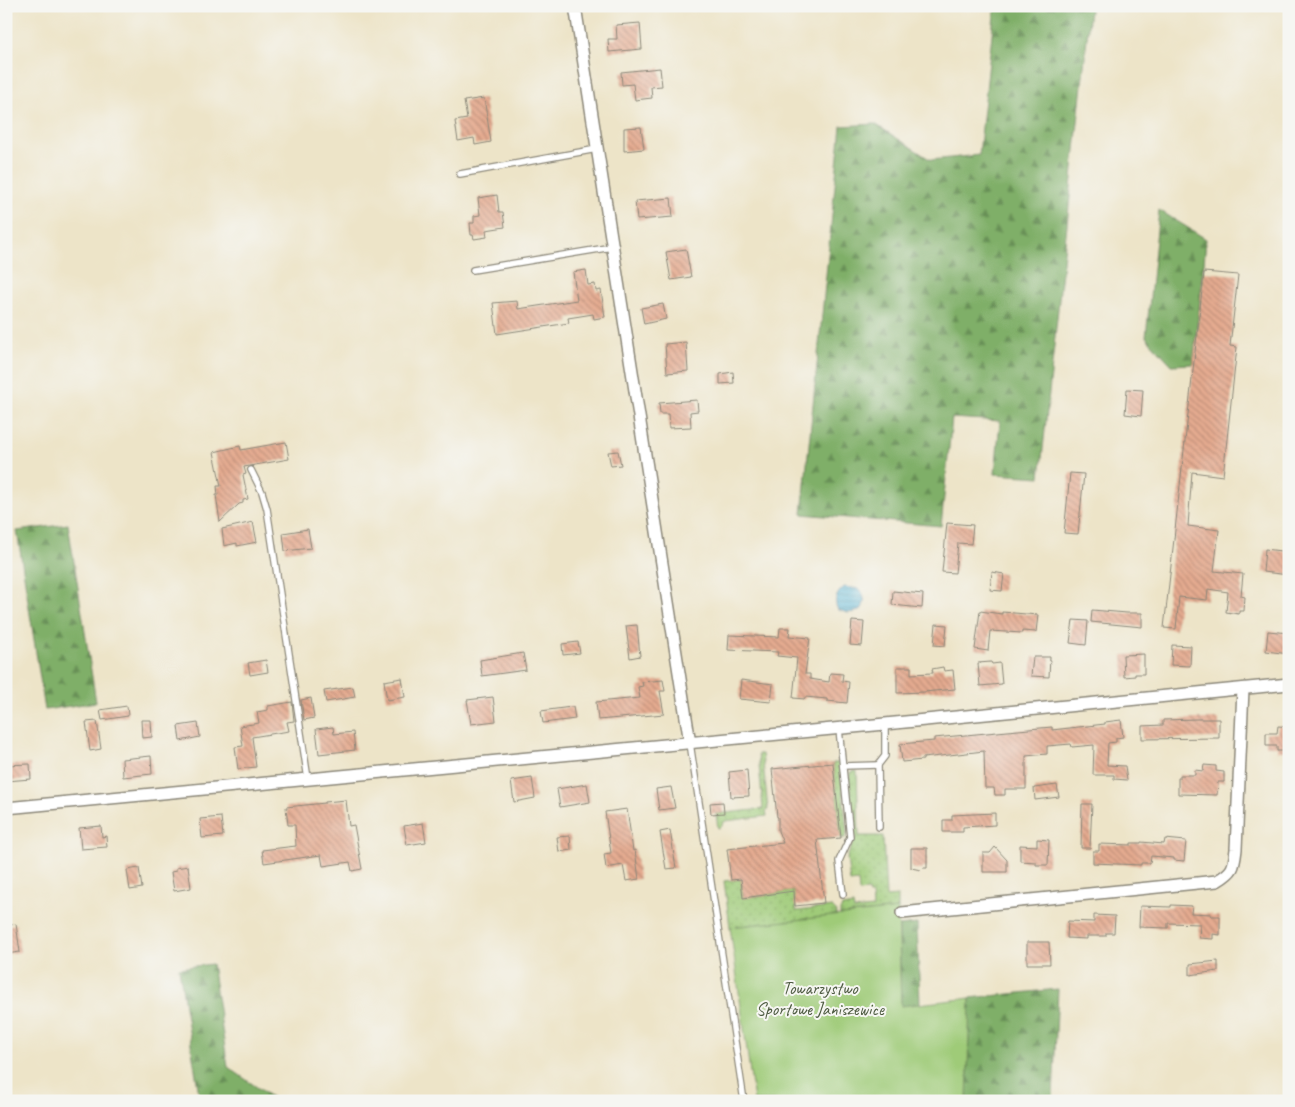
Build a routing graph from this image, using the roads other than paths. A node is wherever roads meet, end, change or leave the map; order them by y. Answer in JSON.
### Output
{"nodes":[{"id":1,"x":574,"y":6,"type":"edge"},
{"id":2,"x":597,"y":150,"type":"junction"},
{"id":3,"x":460,"y":174,"type":"dead end"},
{"id":4,"x":612,"y":247,"type":"junction"},
{"id":5,"x":473,"y":270,"type":"dead end"},
{"id":6,"x":251,"y":470,"type":"dead end"},
{"id":7,"x":1289,"y":684,"type":"edge"},
{"id":8,"x":1243,"y":689,"type":"junction"},
{"id":9,"x":885,"y":724,"type":"junction"},
{"id":10,"x":839,"y":729,"type":"junction"},
{"id":11,"x":690,"y":743,"type":"junction"},
{"id":12,"x":878,"y":765,"type":"junction"},
{"id":13,"x":843,"y":766,"type":"junction"},
{"id":14,"x":308,"y":779,"type":"junction"},
{"id":15,"x":6,"y":808,"type":"edge"},
{"id":16,"x":879,"y":827,"type":"dead end"},
{"id":17,"x":843,"y":894,"type":"dead end"},
{"id":18,"x":902,"y":913,"type":"dead end"},
{"id":19,"x":744,"y":1101,"type":"edge"}],
"edges":[{"from":1,"to":2,"type":"street"},
{"from":2,"to":3,"type":"lane"},
{"from":2,"to":4,"type":"street"},
{"from":4,"to":5,"type":"lane"},
{"from":4,"to":11,"type":"street"},
{"from":6,"to":14,"type":"lane"},
{"from":7,"to":8,"type":"street"},
{"from":8,"to":9,"type":"street"},
{"from":8,"to":18,"type":"street"},
{"from":9,"to":10,"type":"street"},
{"from":9,"to":12,"type":"lane"},
{"from":10,"to":11,"type":"street"},
{"from":10,"to":13,"type":"lane"},
{"from":11,"to":14,"type":"street"},
{"from":11,"to":19,"type":"lane"},
{"from":12,"to":13,"type":"lane"},
{"from":12,"to":16,"type":"lane"},
{"from":13,"to":17,"type":"lane"},
{"from":14,"to":15,"type":"street"}]}
